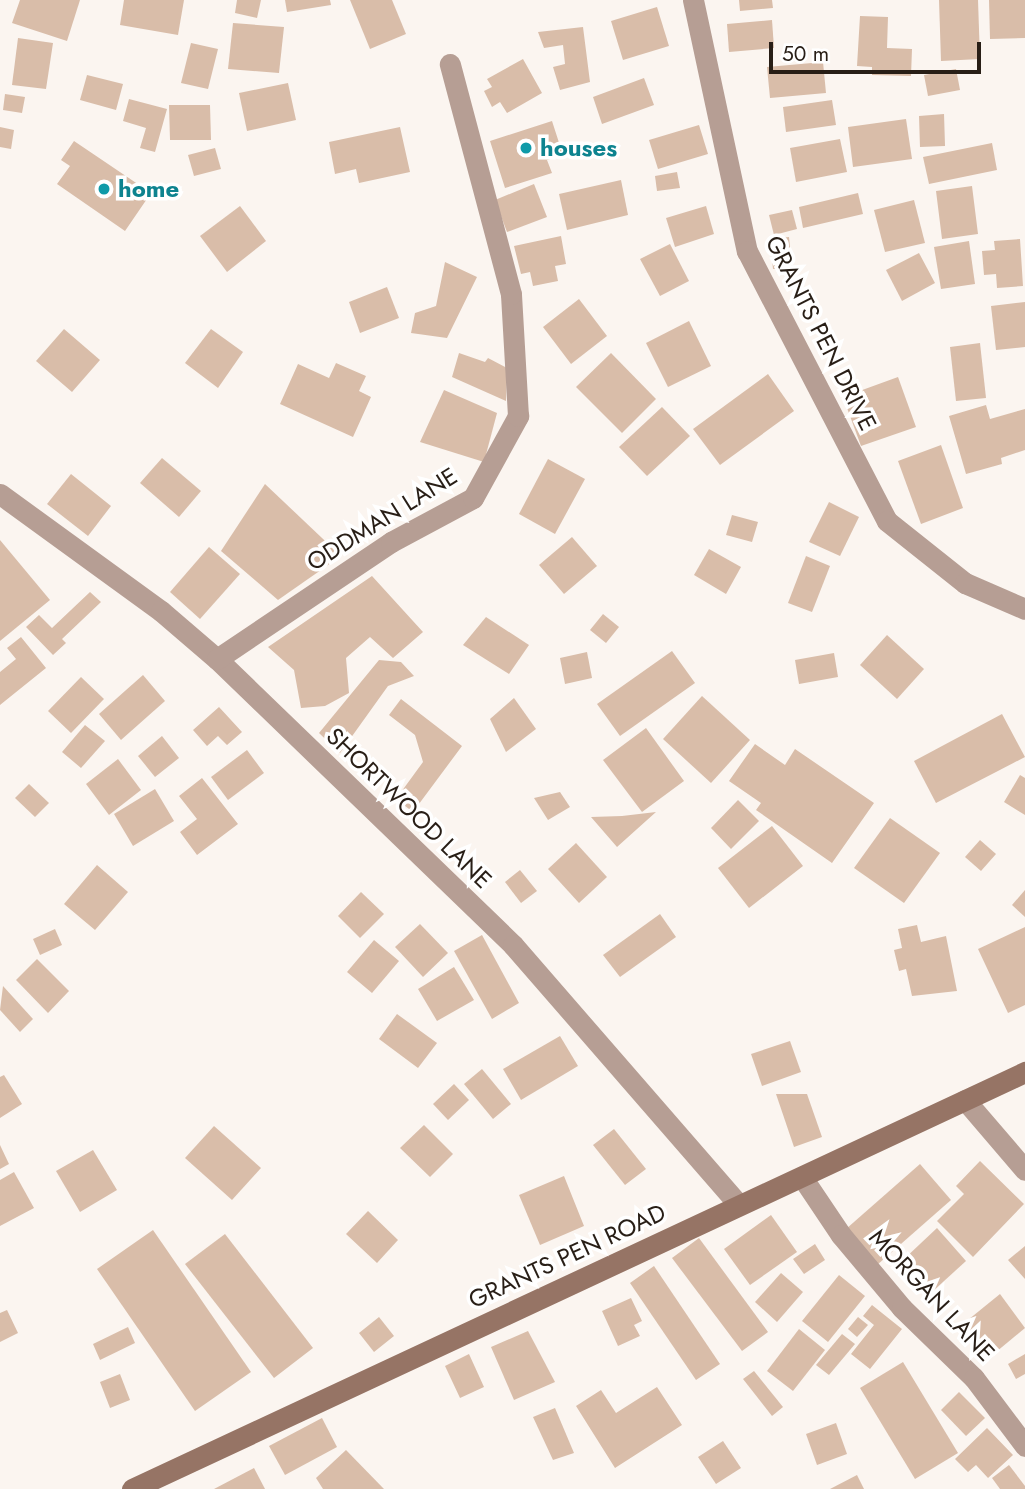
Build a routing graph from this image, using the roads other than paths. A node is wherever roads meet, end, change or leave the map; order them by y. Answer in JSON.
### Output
{"nodes":[{"id":1,"x":693,"y":0,"type":"edge"},
{"id":2,"x":450,"y":64,"type":"dead end"},
{"id":3,"x":0,"y":494,"type":"edge"},
{"id":4,"x":1025,"y":609,"type":"edge"},
{"id":5,"x":217,"y":659,"type":"junction"},
{"id":6,"x":1025,"y":1072,"type":"edge"},
{"id":7,"x":965,"y":1100,"type":"junction"},
{"id":8,"x":1025,"y":1170,"type":"edge"},
{"id":9,"x":802,"y":1177,"type":"junction"},
{"id":10,"x":739,"y":1205,"type":"junction"},
{"id":11,"x":1025,"y":1446,"type":"edge"},
{"id":12,"x":132,"y":1489,"type":"edge"}],
"edges":[{"from":1,"to":4,"type":"street","name":"GRANTS PEN DRIVE"},
{"from":2,"to":5,"type":"street","name":"ODDMAN LANE"},
{"from":3,"to":5,"type":"street","name":"SHORTWOOD LANE"},
{"from":5,"to":10,"type":"street","name":"SHORTWOOD LANE"},
{"from":6,"to":7,"type":"main road","name":"GRANTS PEN ROAD"},
{"from":7,"to":8,"type":"street"},
{"from":7,"to":9,"type":"main road","name":"GRANTS PEN ROAD"},
{"from":9,"to":10,"type":"main road","name":"GRANTS PEN ROAD"},
{"from":9,"to":11,"type":"street","name":"MORGAN LANE"},
{"from":10,"to":12,"type":"main road","name":"GRANTS PEN ROAD"}]}
